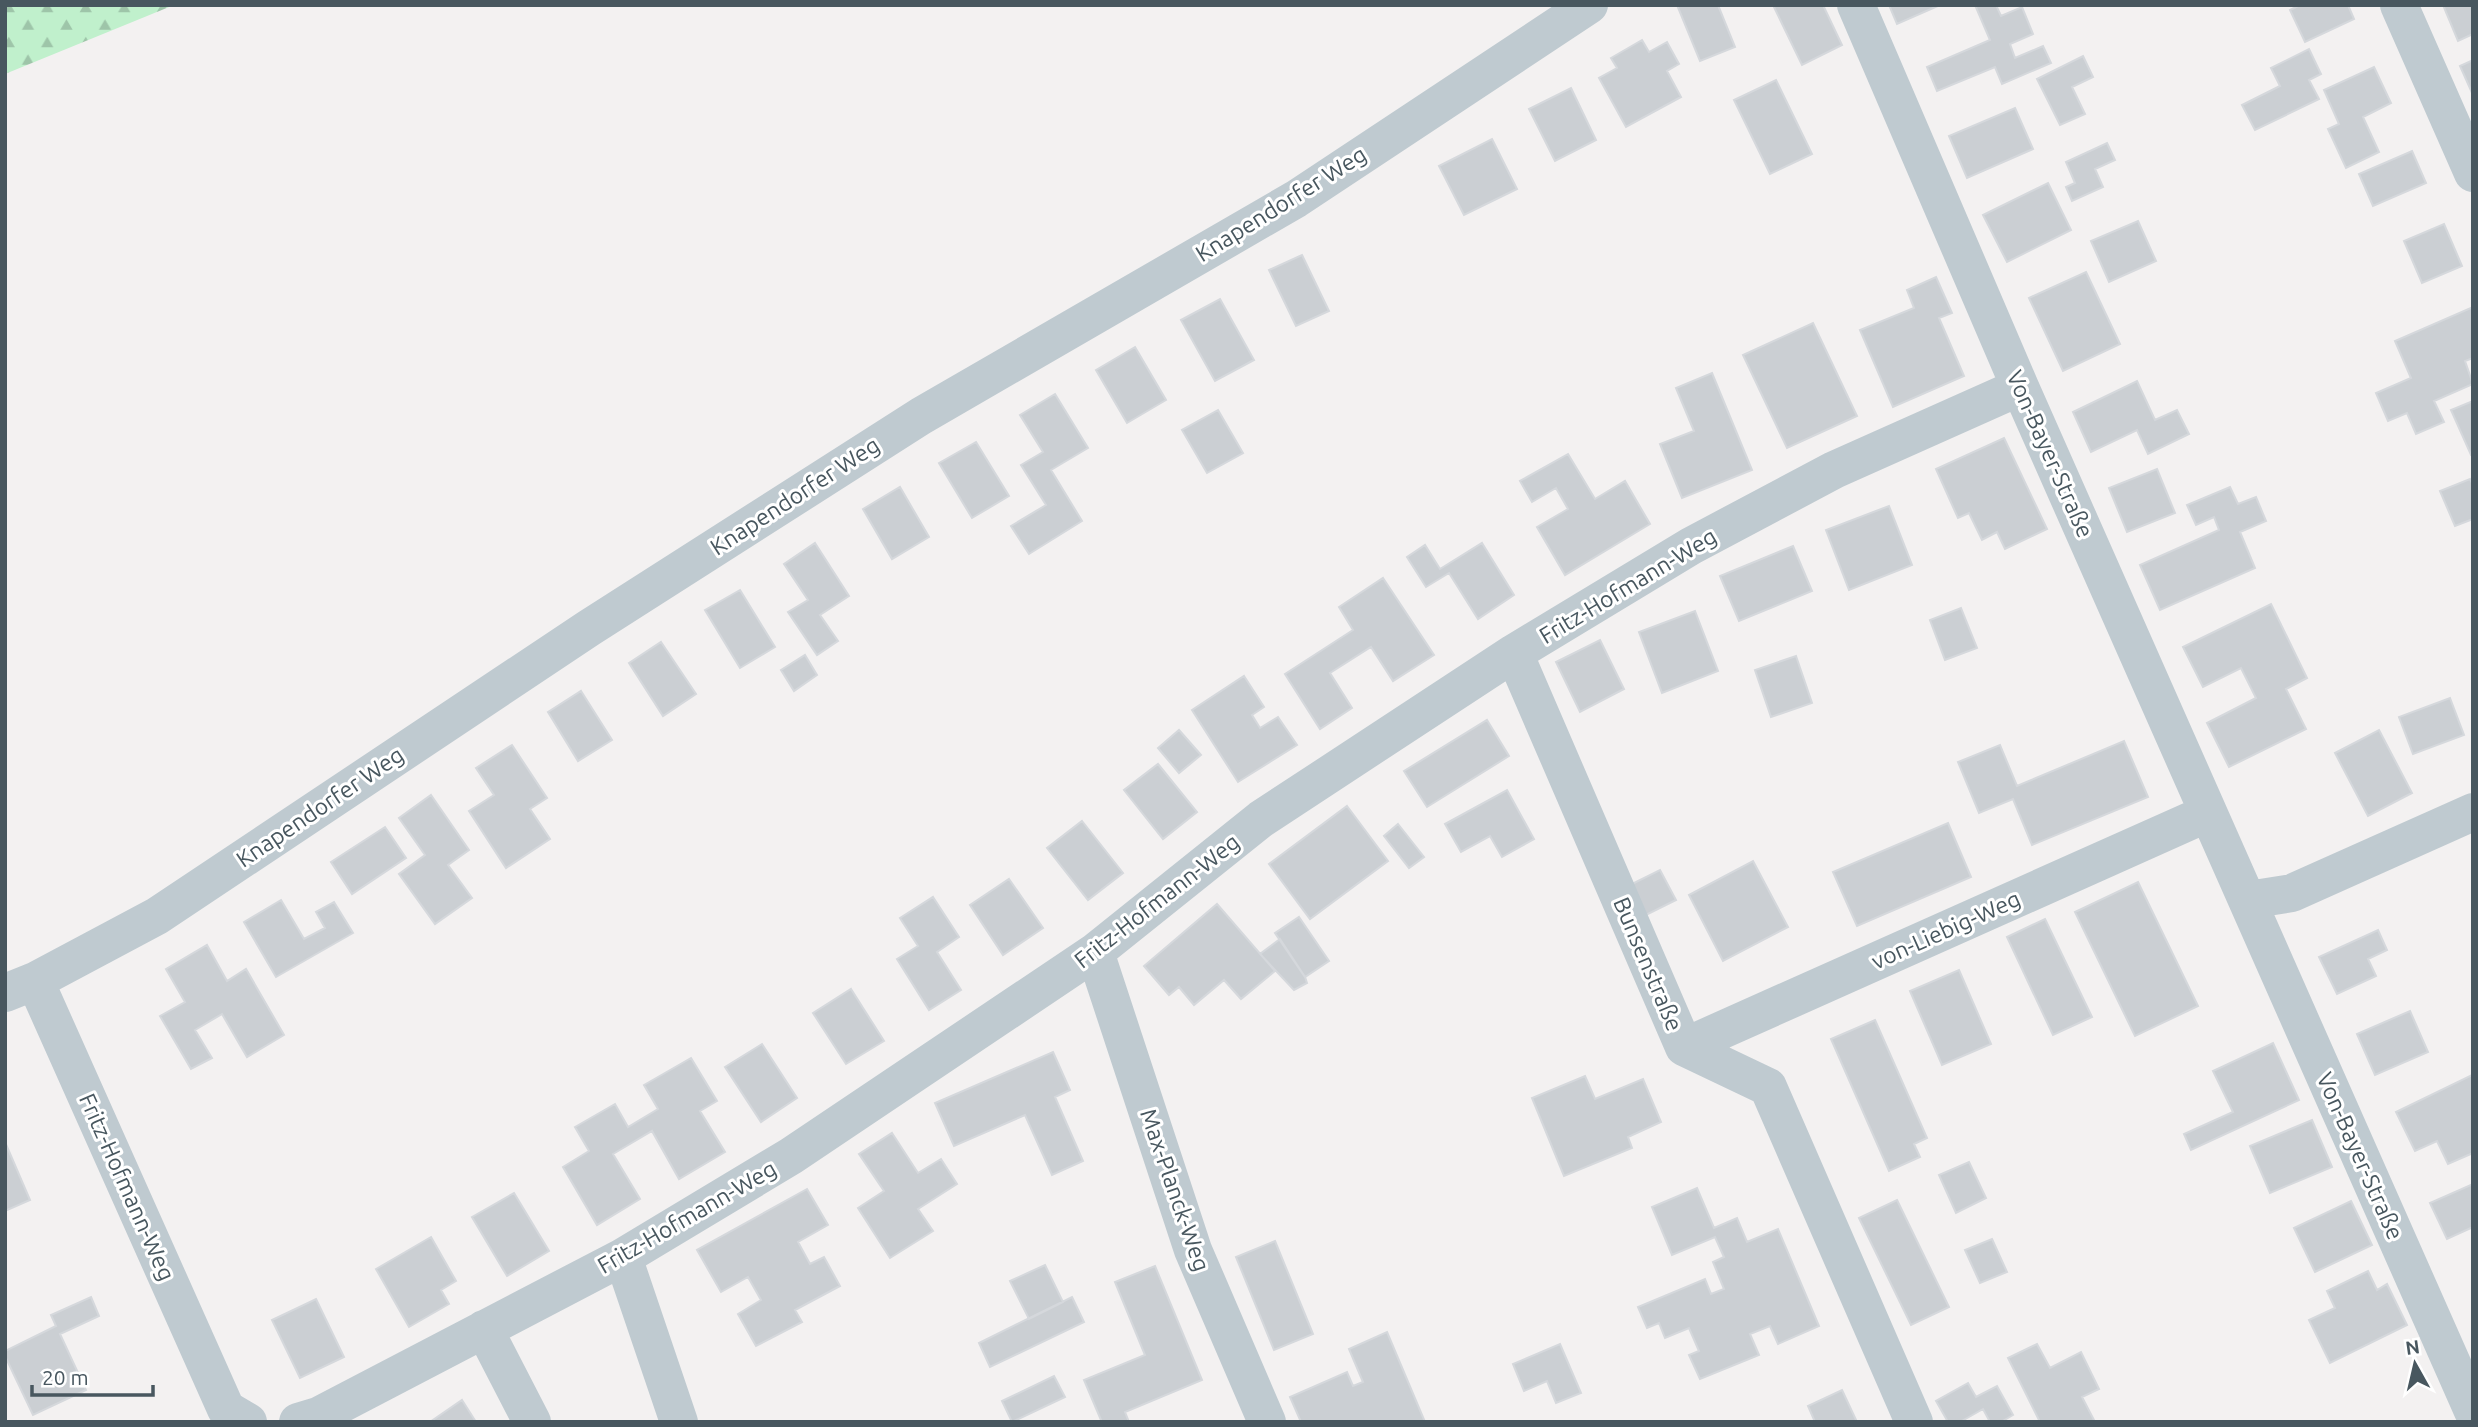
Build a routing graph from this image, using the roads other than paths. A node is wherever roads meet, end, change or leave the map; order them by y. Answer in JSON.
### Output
{"nodes":[{"id":1,"x":1589,"y":5,"type":"edge"},
{"id":2,"x":1856,"y":5,"type":"edge"},
{"id":3,"x":2399,"y":5,"type":"edge"},
{"id":4,"x":2473,"y":173,"type":"edge"},
{"id":5,"x":2020,"y":387,"type":"junction"},
{"id":6,"x":1514,"y":653,"type":"junction"},
{"id":7,"x":2473,"y":812,"type":"edge"},
{"id":8,"x":2208,"y":813,"type":"junction"},
{"id":9,"x":2248,"y":900,"type":"junction"},
{"id":10,"x":1095,"y":952,"type":"junction"},
{"id":11,"x":20,"y":987,"type":"edge"},
{"id":12,"x":1684,"y":1047,"type":"junction"},
{"id":13,"x":623,"y":1257,"type":"junction"},
{"id":14,"x":484,"y":1329,"type":"junction"},
{"id":15,"x":2473,"y":1411,"type":"edge"},
{"id":16,"x":248,"y":1422,"type":"edge"},
{"id":17,"x":298,"y":1422,"type":"edge"},
{"id":18,"x":532,"y":1422,"type":"edge"},
{"id":19,"x":680,"y":1422,"type":"edge"},
{"id":20,"x":1267,"y":1422,"type":"edge"},
{"id":21,"x":1914,"y":1422,"type":"edge"}],
"edges":[{"from":1,"to":11,"type":"street","name":"Knapendorfer Weg"},
{"from":2,"to":5,"type":"street","name":"Von-Bayer-Straße"},
{"from":3,"to":4,"type":"street"},
{"from":5,"to":6,"type":"street","name":"Fritz-Hofmann-Weg"},
{"from":5,"to":8,"type":"street","name":"Von-Bayer-Straße"},
{"from":6,"to":10,"type":"street","name":"Fritz-Hofmann-Weg"},
{"from":6,"to":12,"type":"street","name":"Bunsenstraße"},
{"from":7,"to":9,"type":"street"},
{"from":8,"to":9,"type":"street","name":"Von-Bayer-Straße"},
{"from":8,"to":12,"type":"street","name":"von-Liebig-Weg"},
{"from":9,"to":15,"type":"street","name":"Von-Bayer-Straße"},
{"from":10,"to":13,"type":"street","name":"Fritz-Hofmann-Weg"},
{"from":10,"to":20,"type":"street","name":"Max-Planck-Weg"},
{"from":11,"to":16,"type":"street","name":"Fritz-Hofmann-Weg"},
{"from":12,"to":21,"type":"street","name":"Bunsenstraße"},
{"from":13,"to":14,"type":"street","name":"Fritz-Hofmann-Weg"},
{"from":13,"to":19,"type":"street"},
{"from":14,"to":17,"type":"street","name":"Fritz-Hofmann-Weg"},
{"from":14,"to":18,"type":"street"}]}
